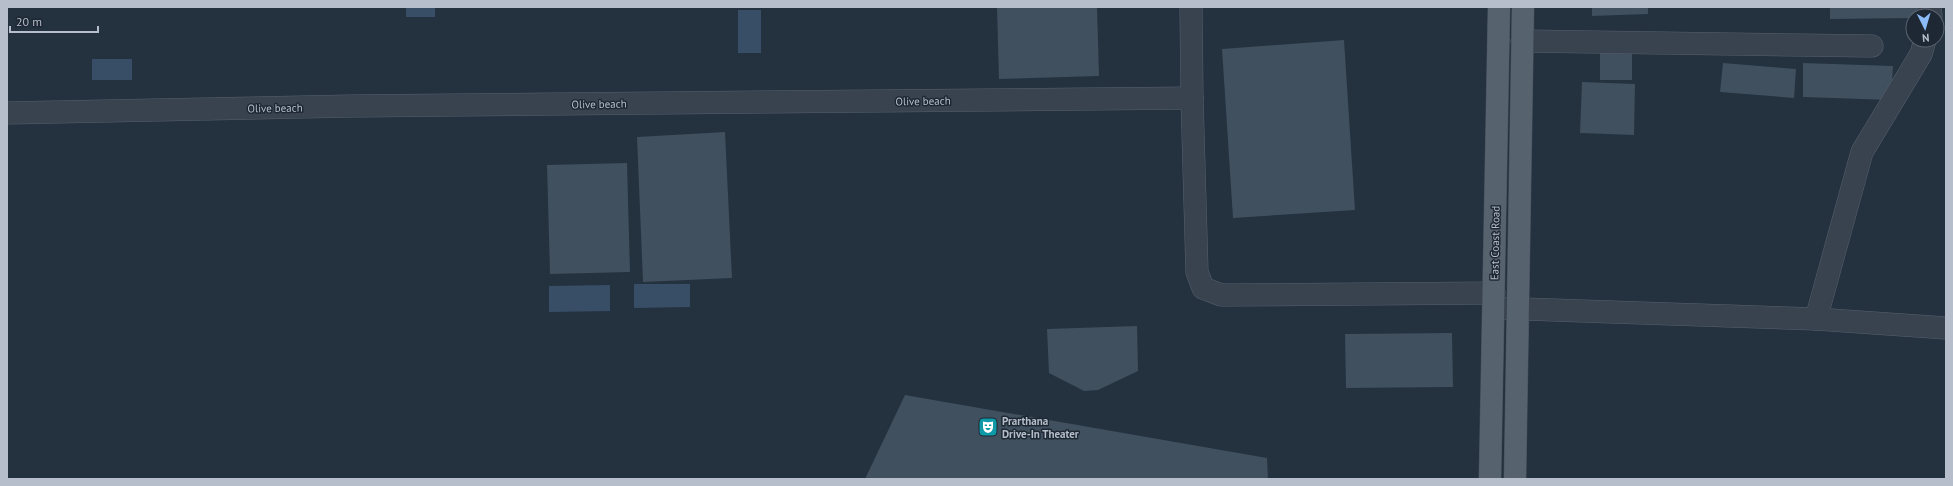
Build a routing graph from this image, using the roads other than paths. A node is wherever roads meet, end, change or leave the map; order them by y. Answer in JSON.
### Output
{"nodes":[{"id":1,"x":1191,"y":7,"type":"edge"},
{"id":2,"x":1499,"y":7,"type":"edge"},
{"id":3,"x":1523,"y":7,"type":"edge"},
{"id":4,"x":1522,"y":41,"type":"junction"},
{"id":5,"x":1872,"y":46,"type":"dead end"},
{"id":6,"x":1923,"y":48,"type":"edge"},
{"id":7,"x":1192,"y":98,"type":"junction"},
{"id":8,"x":7,"y":113,"type":"edge"},
{"id":9,"x":1494,"y":300,"type":"junction"},
{"id":10,"x":1519,"y":309,"type":"junction"},
{"id":11,"x":1816,"y":319,"type":"junction"},
{"id":12,"x":1946,"y":328,"type":"edge"},
{"id":13,"x":1490,"y":479,"type":"edge"},
{"id":14,"x":1515,"y":479,"type":"edge"}],
"edges":[{"from":1,"to":7,"type":"street"},
{"from":2,"to":9,"type":"main road","name":"East Coast Road"},
{"from":3,"to":4,"type":"main road"},
{"from":4,"to":5,"type":"street"},
{"from":4,"to":10,"type":"main road"},
{"from":6,"to":11,"type":"street"},
{"from":7,"to":8,"type":"street","name":"Olive beach"},
{"from":7,"to":9,"type":"street"},
{"from":9,"to":10,"type":"street"},
{"from":9,"to":13,"type":"main road","name":"East Coast Road"},
{"from":10,"to":11,"type":"street"},
{"from":10,"to":14,"type":"main road"},
{"from":11,"to":12,"type":"street"}]}
